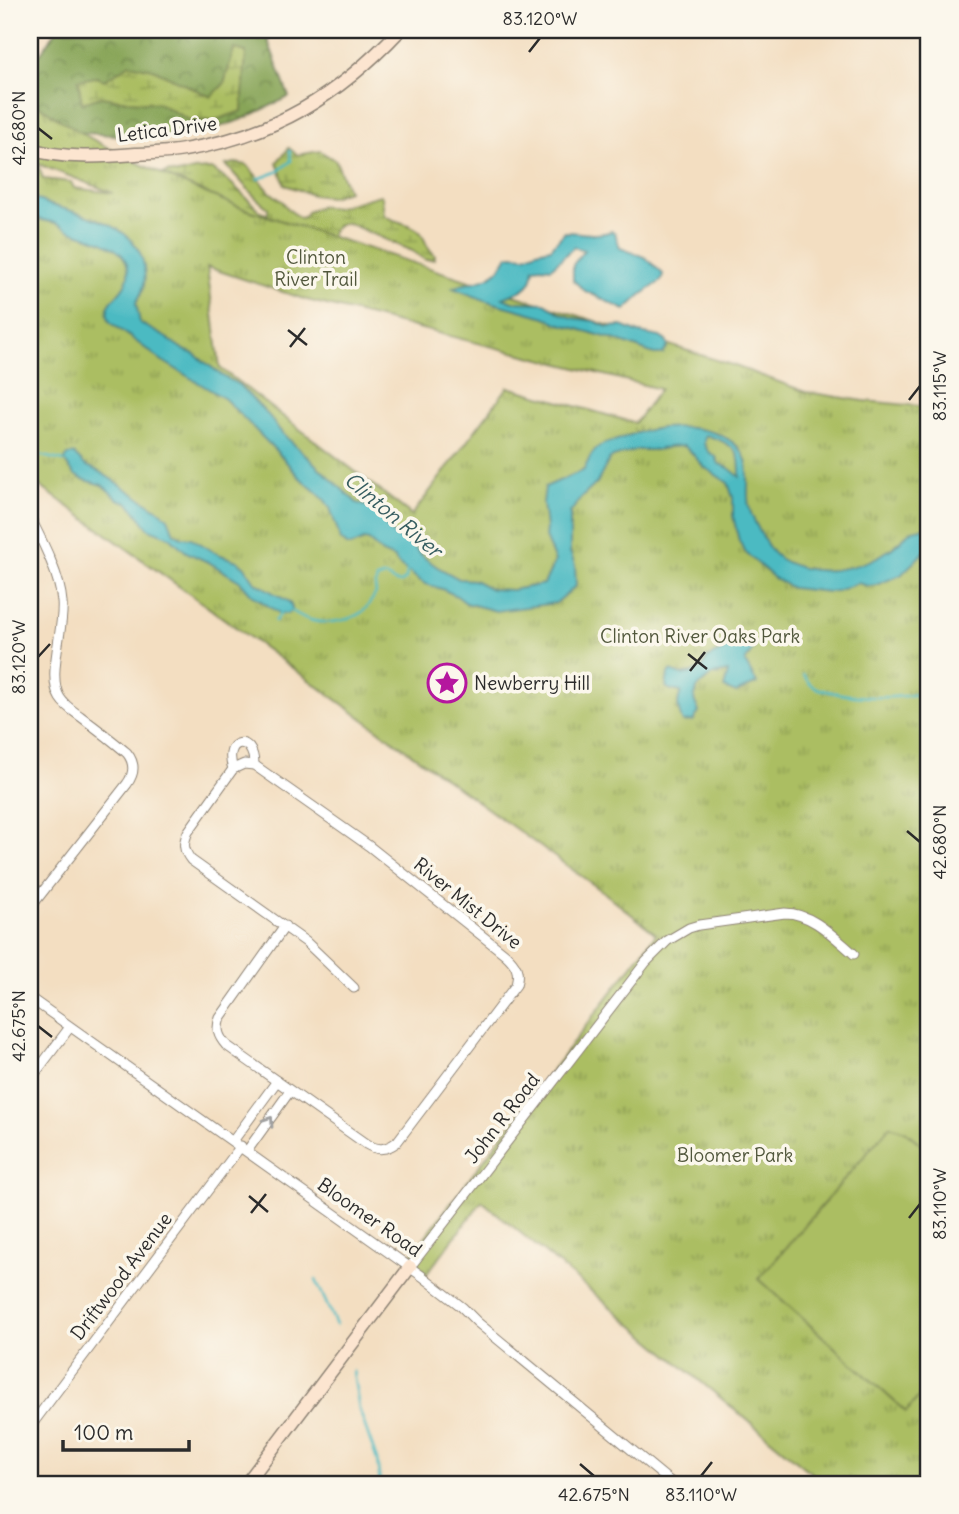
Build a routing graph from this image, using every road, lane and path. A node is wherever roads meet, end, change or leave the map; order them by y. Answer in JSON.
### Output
{"nodes":[{"id":1,"x":400,"y":30,"type":"edge"},
{"id":2,"x":30,"y":149,"type":"edge"},
{"id":3,"x":30,"y":517,"type":"edge"},
{"id":4,"x":254,"y":765,"type":"junction"},
{"id":5,"x":233,"y":769,"type":"junction"},
{"id":6,"x":30,"y":908,"type":"edge"},
{"id":7,"x":285,"y":926,"type":"junction"},
{"id":8,"x":854,"y":954,"type":"dead end"},
{"id":9,"x":355,"y":988,"type":"dead end"},
{"id":10,"x":30,"y":998,"type":"edge"},
{"id":11,"x":70,"y":1027,"type":"junction"},
{"id":12,"x":30,"y":1080,"type":"edge"},
{"id":13,"x":277,"y":1082,"type":"junction"},
{"id":14,"x":290,"y":1091,"type":"junction"},
{"id":15,"x":240,"y":1146,"type":"junction"},
{"id":16,"x":410,"y":1267,"type":"junction"},
{"id":17,"x":30,"y":1427,"type":"edge"},
{"id":18,"x":246,"y":1484,"type":"edge"},
{"id":19,"x":673,"y":1484,"type":"edge"}],
"edges":[{"from":1,"to":2,"type":"street","name":"Letica Drive"},
{"from":3,"to":6,"type":"street"},
{"from":4,"to":5,"type":"street"},
{"from":4,"to":5,"type":"street","name":"River Mist Drive"},
{"from":4,"to":14,"type":"street","name":"River Mist Drive"},
{"from":5,"to":7,"type":"street","name":"River Mist Drive"},
{"from":7,"to":9,"type":"street"},
{"from":7,"to":13,"type":"street","name":"River Mist Drive"},
{"from":8,"to":16,"type":"street","name":"John R Road"},
{"from":10,"to":11,"type":"street","name":"Bloomer Road"},
{"from":11,"to":12,"type":"street"},
{"from":11,"to":15,"type":"street","name":"Bloomer Road"},
{"from":13,"to":14,"type":"street","name":"River Mist Drive"},
{"from":13,"to":15,"type":"street"},
{"from":15,"to":14,"type":"street","one_way":true},
{"from":15,"to":16,"type":"street","name":"Bloomer Road"},
{"from":15,"to":17,"type":"street","name":"Driftwood Avenue"},
{"from":16,"to":18,"type":"street","name":"John R Road"},
{"from":16,"to":19,"type":"street","name":"Bloomer Road"}]}
